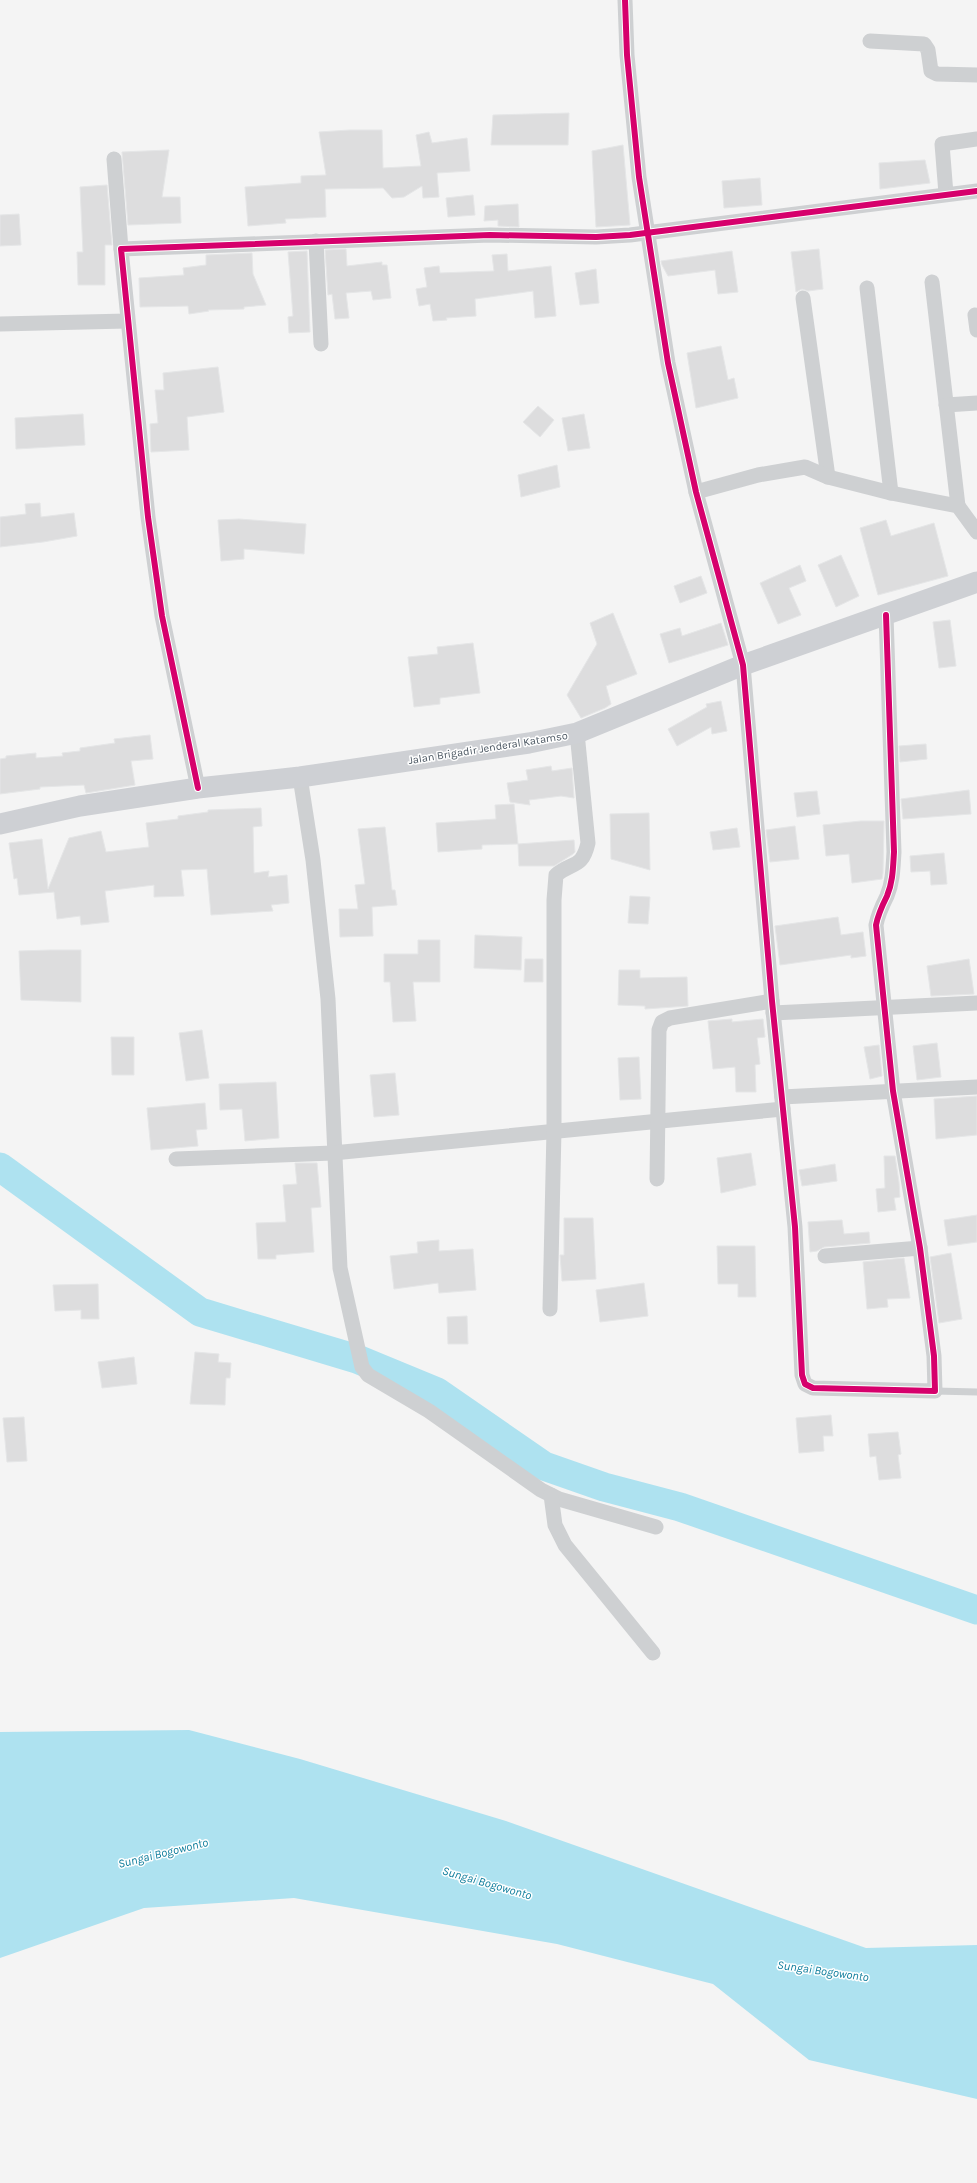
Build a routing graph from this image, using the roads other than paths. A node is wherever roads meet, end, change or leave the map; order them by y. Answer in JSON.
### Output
{"nodes":[{"id":1,"x":624,"y":0,"type":"edge"},
{"id":2,"x":870,"y":41,"type":"dead end"},
{"id":3,"x":977,"y":75,"type":"edge"},
{"id":4,"x":977,"y":139,"type":"edge"},
{"id":5,"x":114,"y":159,"type":"dead end"},
{"id":6,"x":977,"y":191,"type":"edge"},
{"id":7,"x":946,"y":194,"type":"junction"},
{"id":8,"x":648,"y":231,"type":"junction"},
{"id":9,"x":316,"y":241,"type":"junction"},
{"id":10,"x":121,"y":249,"type":"junction"},
{"id":11,"x":932,"y":282,"type":"dead end"},
{"id":12,"x":867,"y":288,"type":"dead end"},
{"id":13,"x":803,"y":298,"type":"dead end"},
{"id":14,"x":975,"y":315,"type":"dead end"},
{"id":15,"x":127,"y":321,"type":"junction"},
{"id":16,"x":0,"y":324,"type":"edge"},
{"id":17,"x":977,"y":330,"type":"edge"},
{"id":18,"x":321,"y":344,"type":"dead end"},
{"id":19,"x":977,"y":403,"type":"edge"},
{"id":20,"x":946,"y":405,"type":"junction"},
{"id":21,"x":828,"y":477,"type":"junction"},
{"id":22,"x":696,"y":492,"type":"junction"},
{"id":23,"x":891,"y":493,"type":"junction"},
{"id":24,"x":958,"y":506,"type":"junction"},
{"id":25,"x":977,"y":532,"type":"edge"},
{"id":26,"x":977,"y":582,"type":"edge"},
{"id":27,"x":886,"y":615,"type":"junction"},
{"id":28,"x":743,"y":665,"type":"junction"},
{"id":29,"x":577,"y":733,"type":"junction"},
{"id":30,"x":300,"y":777,"type":"junction"},
{"id":31,"x":198,"y":788,"type":"junction"},
{"id":32,"x":0,"y":824,"type":"edge"},
{"id":33,"x":977,"y":1003,"type":"edge"},
{"id":34,"x":773,"y":1007,"type":"junction"},
{"id":35,"x":885,"y":1008,"type":"junction"},
{"id":36,"x":977,"y":1087,"type":"edge"},
{"id":37,"x":893,"y":1091,"type":"junction"},
{"id":38,"x":782,"y":1103,"type":"junction"},
{"id":39,"x":658,"y":1121,"type":"junction"},
{"id":40,"x":554,"y":1130,"type":"junction"},
{"id":41,"x":333,"y":1154,"type":"junction"},
{"id":42,"x":176,"y":1159,"type":"dead end"},
{"id":43,"x":657,"y":1179,"type":"dead end"},
{"id":44,"x":920,"y":1248,"type":"junction"},
{"id":45,"x":825,"y":1256,"type":"dead end"},
{"id":46,"x":550,"y":1309,"type":"dead end"},
{"id":47,"x":935,"y":1391,"type":"junction"},
{"id":48,"x":977,"y":1392,"type":"edge"},
{"id":49,"x":551,"y":1495,"type":"junction"},
{"id":50,"x":656,"y":1527,"type":"dead end"},
{"id":51,"x":653,"y":1653,"type":"dead end"}],
"edges":[{"from":1,"to":8,"type":"street"},
{"from":2,"to":3,"type":"street"},
{"from":4,"to":7,"type":"street"},
{"from":5,"to":10,"type":"street"},
{"from":6,"to":7,"type":"street"},
{"from":7,"to":8,"type":"street"},
{"from":8,"to":9,"type":"street"},
{"from":8,"to":22,"type":"street"},
{"from":9,"to":10,"type":"street"},
{"from":9,"to":18,"type":"street"},
{"from":10,"to":15,"type":"street"},
{"from":11,"to":20,"type":"street"},
{"from":12,"to":23,"type":"street"},
{"from":13,"to":21,"type":"street"},
{"from":14,"to":17,"type":"street"},
{"from":15,"to":16,"type":"street"},
{"from":15,"to":31,"type":"street"},
{"from":19,"to":20,"type":"street"},
{"from":20,"to":24,"type":"street"},
{"from":21,"to":22,"type":"street"},
{"from":21,"to":23,"type":"street"},
{"from":22,"to":28,"type":"street"},
{"from":23,"to":24,"type":"street"},
{"from":24,"to":25,"type":"street"},
{"from":26,"to":27,"type":"main road","name":"Jalan Brigadir Jenderal Katamso"},
{"from":27,"to":28,"type":"main road","name":"Jalan Brigadir Jenderal Katamso"},
{"from":27,"to":35,"type":"street"},
{"from":28,"to":29,"type":"main road","name":"Jalan Brigadir Jenderal Katamso"},
{"from":28,"to":34,"type":"street"},
{"from":29,"to":30,"type":"main road","name":"Jalan Brigadir Jenderal Katamso"},
{"from":29,"to":40,"type":"street"},
{"from":30,"to":31,"type":"main road","name":"Jalan Brigadir Jenderal Katamso"},
{"from":30,"to":41,"type":"street"},
{"from":31,"to":32,"type":"main road","name":"Jalan Brigadir Jenderal Katamso"},
{"from":33,"to":35,"type":"street"},
{"from":34,"to":35,"type":"street"},
{"from":34,"to":38,"type":"street"},
{"from":34,"to":39,"type":"street"},
{"from":35,"to":37,"type":"street"},
{"from":36,"to":37,"type":"street"},
{"from":37,"to":38,"type":"street"},
{"from":37,"to":44,"type":"street"},
{"from":38,"to":39,"type":"street"},
{"from":38,"to":47,"type":"street"},
{"from":39,"to":40,"type":"street"},
{"from":39,"to":43,"type":"street"},
{"from":40,"to":41,"type":"street"},
{"from":40,"to":46,"type":"street"},
{"from":41,"to":42,"type":"street"},
{"from":41,"to":49,"type":"street"},
{"from":44,"to":45,"type":"street"},
{"from":44,"to":47,"type":"street"},
{"from":47,"to":48,"type":"lane"},
{"from":49,"to":50,"type":"street"},
{"from":49,"to":51,"type":"street"}]}
